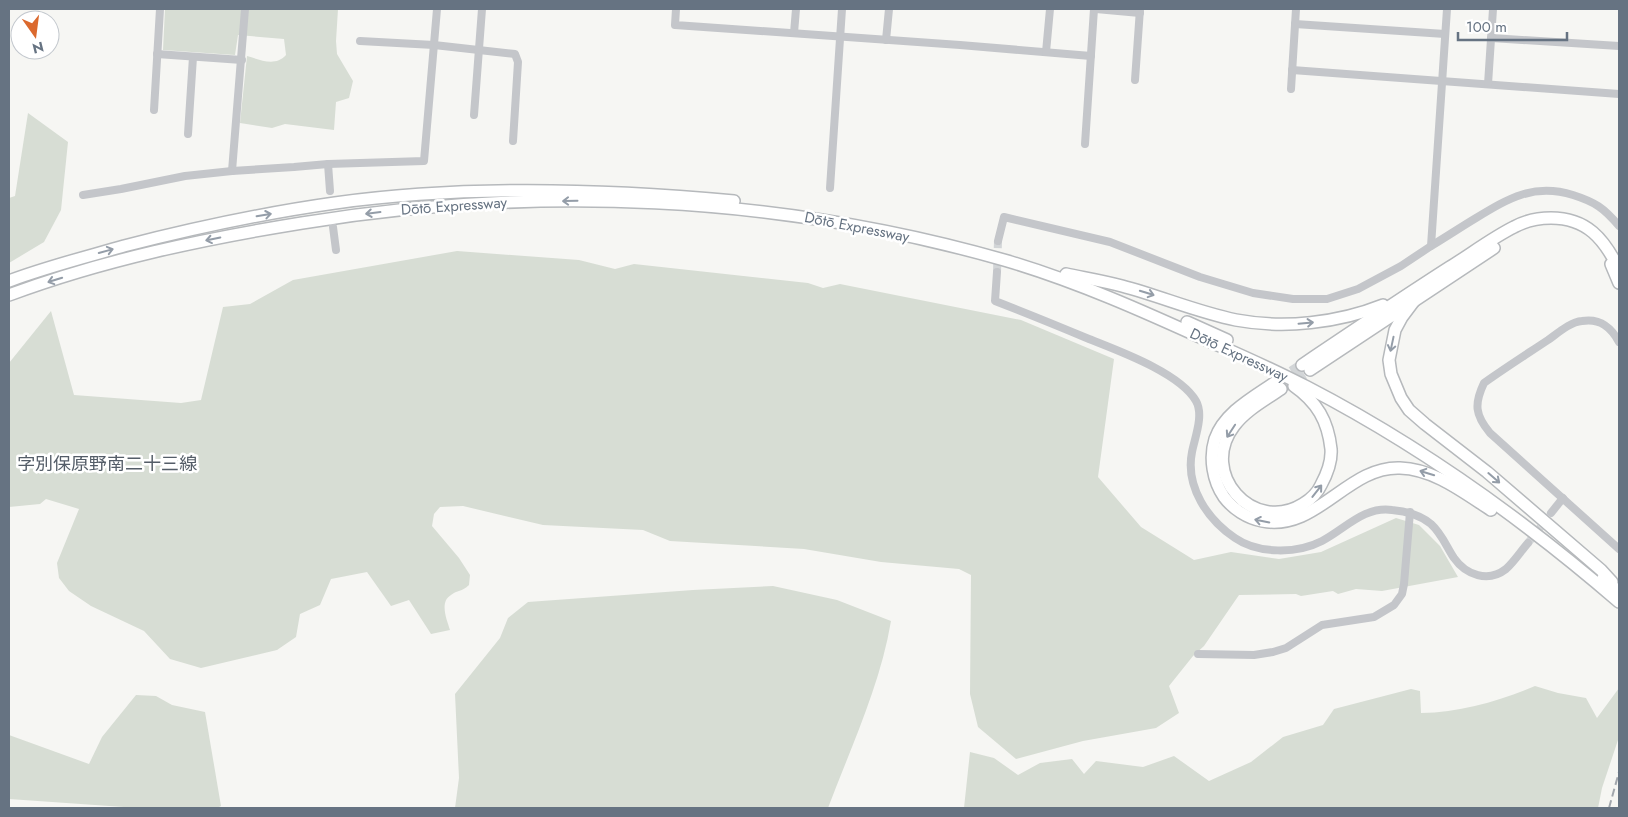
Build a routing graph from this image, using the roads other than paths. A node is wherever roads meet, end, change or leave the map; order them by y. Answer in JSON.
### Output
{"nodes":[{"id":1,"x":160,"y":9,"type":"edge"},
{"id":2,"x":245,"y":9,"type":"edge"},
{"id":3,"x":437,"y":9,"type":"edge"},
{"id":4,"x":482,"y":9,"type":"edge"},
{"id":5,"x":676,"y":9,"type":"edge"},
{"id":6,"x":796,"y":9,"type":"edge"},
{"id":7,"x":842,"y":9,"type":"edge"},
{"id":8,"x":889,"y":9,"type":"edge"},
{"id":9,"x":1050,"y":9,"type":"edge"},
{"id":10,"x":1095,"y":9,"type":"edge"},
{"id":11,"x":1296,"y":9,"type":"edge"},
{"id":12,"x":1447,"y":9,"type":"edge"},
{"id":13,"x":1493,"y":9,"type":"edge"},
{"id":14,"x":1140,"y":11,"type":"edge"},
{"id":15,"x":1295,"y":24,"type":"junction"},
{"id":16,"x":794,"y":34,"type":"junction"},
{"id":17,"x":1445,"y":34,"type":"junction"},
{"id":18,"x":840,"y":37,"type":"junction"},
{"id":19,"x":1491,"y":38,"type":"junction"},
{"id":20,"x":886,"y":40,"type":"junction"},
{"id":21,"x":360,"y":41,"type":"dead end"},
{"id":22,"x":434,"y":45,"type":"junction"},
{"id":23,"x":1619,"y":46,"type":"edge"},
{"id":24,"x":479,"y":51,"type":"junction"},
{"id":25,"x":1046,"y":52,"type":"junction"},
{"id":26,"x":157,"y":54,"type":"junction"},
{"id":27,"x":1091,"y":56,"type":"junction"},
{"id":28,"x":193,"y":57,"type":"junction"},
{"id":29,"x":242,"y":60,"type":"junction"},
{"id":30,"x":1292,"y":70,"type":"junction"},
{"id":31,"x":1136,"y":80,"type":"dead end"},
{"id":32,"x":1441,"y":81,"type":"junction"},
{"id":33,"x":1488,"y":84,"type":"junction"},
{"id":34,"x":1291,"y":89,"type":"dead end"},
{"id":35,"x":1619,"y":94,"type":"edge"},
{"id":36,"x":154,"y":110,"type":"dead end"},
{"id":37,"x":474,"y":115,"type":"dead end"},
{"id":38,"x":188,"y":134,"type":"dead end"},
{"id":39,"x":513,"y":141,"type":"dead end"},
{"id":40,"x":1085,"y":144,"type":"dead end"},
{"id":41,"x":328,"y":164,"type":"junction"},
{"id":42,"x":232,"y":171,"type":"junction"},
{"id":43,"x":830,"y":188,"type":"dead end"},
{"id":44,"x":330,"y":191,"type":"dead end"},
{"id":45,"x":83,"y":195,"type":"dead end"},
{"id":46,"x":1619,"y":226,"type":"edge"},
{"id":47,"x":333,"y":227,"type":"dead end"},
{"id":48,"x":998,"y":241,"type":"tunnel mouth"},
{"id":49,"x":1431,"y":246,"type":"junction"},
{"id":50,"x":336,"y":250,"type":"dead end"},
{"id":51,"x":1619,"y":269,"type":"edge"},
{"id":52,"x":997,"y":272,"type":"tunnel mouth"},
{"id":53,"x":1066,"y":274,"type":"junction"},
{"id":54,"x":9,"y":281,"type":"edge"},
{"id":55,"x":1619,"y":283,"type":"edge"},
{"id":56,"x":9,"y":295,"type":"edge"},
{"id":57,"x":1410,"y":299,"type":"junction"},
{"id":58,"x":1619,"y":342,"type":"edge"},
{"id":59,"x":1258,"y":363,"type":"junction"},
{"id":60,"x":1299,"y":372,"type":"junction"},
{"id":61,"x":1563,"y":498,"type":"junction"},
{"id":62,"x":1410,"y":512,"type":"junction"},
{"id":63,"x":1551,"y":513,"type":"tunnel mouth"},
{"id":64,"x":1528,"y":543,"type":"tunnel mouth"},
{"id":65,"x":1619,"y":549,"type":"edge"},
{"id":66,"x":1573,"y":562,"type":"junction"},
{"id":67,"x":1619,"y":590,"type":"edge"},
{"id":68,"x":1619,"y":602,"type":"edge"},
{"id":69,"x":1198,"y":654,"type":"dead end"}],
"edges":[{"from":1,"to":26,"type":"street"},
{"from":2,"to":29,"type":"street"},
{"from":3,"to":22,"type":"street"},
{"from":4,"to":24,"type":"street"},
{"from":5,"to":16,"type":"street"},
{"from":6,"to":16,"type":"street"},
{"from":7,"to":18,"type":"street"},
{"from":8,"to":20,"type":"street"},
{"from":9,"to":25,"type":"street"},
{"from":10,"to":14,"type":"street"},
{"from":10,"to":27,"type":"street"},
{"from":11,"to":15,"type":"street"},
{"from":12,"to":17,"type":"street"},
{"from":13,"to":19,"type":"street"},
{"from":14,"to":31,"type":"street"},
{"from":15,"to":17,"type":"street"},
{"from":15,"to":30,"type":"street"},
{"from":16,"to":18,"type":"street"},
{"from":17,"to":32,"type":"street"},
{"from":18,"to":20,"type":"street"},
{"from":18,"to":43,"type":"street"},
{"from":19,"to":23,"type":"street"},
{"from":19,"to":33,"type":"street"},
{"from":20,"to":25,"type":"street"},
{"from":21,"to":22,"type":"street"},
{"from":22,"to":24,"type":"street"},
{"from":22,"to":41,"type":"street"},
{"from":24,"to":37,"type":"street"},
{"from":24,"to":39,"type":"street"},
{"from":25,"to":27,"type":"street"},
{"from":26,"to":28,"type":"street"},
{"from":26,"to":36,"type":"street"},
{"from":27,"to":40,"type":"street"},
{"from":28,"to":29,"type":"street"},
{"from":28,"to":38,"type":"street"},
{"from":29,"to":42,"type":"street"},
{"from":30,"to":32,"type":"street"},
{"from":30,"to":34,"type":"street"},
{"from":32,"to":33,"type":"street"},
{"from":32,"to":49,"type":"street"},
{"from":33,"to":35,"type":"street"},
{"from":41,"to":42,"type":"street"},
{"from":41,"to":44,"type":"street"},
{"from":42,"to":45,"type":"street"},
{"from":46,"to":49,"type":"street"},
{"from":47,"to":50,"type":"street"},
{"from":48,"to":49,"type":"street"},
{"from":51,"to":57,"type":"highway"},
{"from":52,"to":62,"type":"street"},
{"from":54,"to":53,"type":"highway","name":"Dōtō Expressway","one_way":true},
{"from":53,"to":57,"type":"highway","one_way":true},
{"from":53,"to":60,"type":"highway","name":"Dōtō Expressway"},
{"from":55,"to":57,"type":"highway"},
{"from":59,"to":56,"type":"highway","name":"Dōtō Expressway","one_way":true},
{"from":57,"to":60,"type":"highway"},
{"from":57,"to":67,"type":"highway","one_way":true},
{"from":58,"to":61,"type":"street"},
{"from":59,"to":60,"type":"highway","name":"Dōtō Expressway"},
{"from":66,"to":59,"type":"highway","one_way":true},
{"from":60,"to":66,"type":"highway","name":"Dōtō Expressway"},
{"from":60,"to":67,"type":"highway","name":"Dōtō Expressway"},
{"from":61,"to":63,"type":"street"},
{"from":61,"to":65,"type":"street"},
{"from":62,"to":64,"type":"street"},
{"from":62,"to":69,"type":"street"},
{"from":66,"to":68,"type":"highway","name":"Dōtō Expressway"}]}
